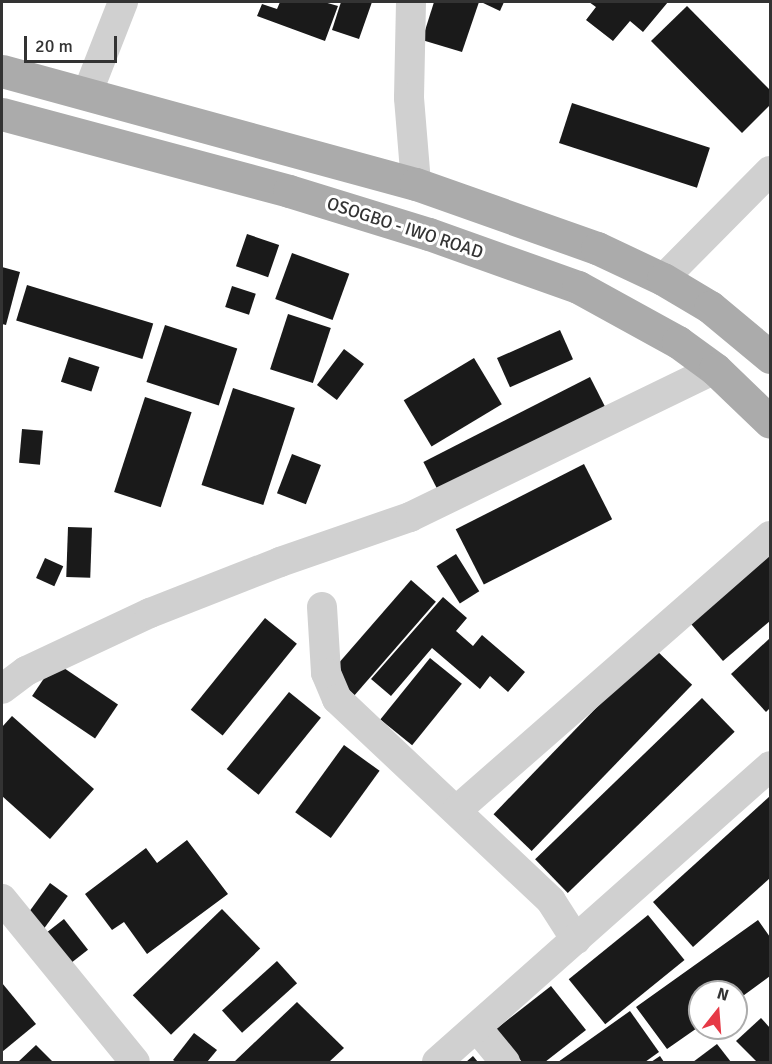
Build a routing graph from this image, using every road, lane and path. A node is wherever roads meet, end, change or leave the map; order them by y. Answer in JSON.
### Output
{"nodes":[{"id":1,"x":123,"y":2,"type":"edge"},
{"id":2,"x":411,"y":2,"type":"edge"},
{"id":3,"x":2,"y":71,"type":"edge"},
{"id":4,"x":87,"y":94,"type":"junction"},
{"id":5,"x":2,"y":114,"type":"edge"},
{"id":6,"x":771,"y":171,"type":"edge"},
{"id":7,"x":416,"y":184,"type":"junction"},
{"id":8,"x":663,"y":279,"type":"junction"},
{"id":9,"x":771,"y":357,"type":"edge"},
{"id":10,"x":715,"y":369,"type":"junction"},
{"id":11,"x":771,"y":422,"type":"edge"},
{"id":12,"x":771,"y":536,"type":"edge"},
{"id":13,"x":322,"y":607,"type":"dead end"},
{"id":14,"x":2,"y":688,"type":"edge"},
{"id":15,"x":771,"y":766,"type":"edge"},
{"id":16,"x":457,"y":810,"type":"junction"},
{"id":17,"x":2,"y":899,"type":"edge"},
{"id":18,"x":576,"y":940,"type":"junction"},
{"id":19,"x":477,"y":1028,"type":"junction"},
{"id":20,"x":135,"y":1062,"type":"edge"},
{"id":21,"x":437,"y":1062,"type":"edge"},
{"id":22,"x":505,"y":1062,"type":"edge"}],
"edges":[{"from":1,"to":4,"type":"street"},
{"from":2,"to":7,"type":"street"},
{"from":3,"to":4,"type":"main road"},
{"from":4,"to":7,"type":"main road"},
{"from":5,"to":10,"type":"main road","name":"OSOGBO - IWO ROAD"},
{"from":6,"to":8,"type":"street"},
{"from":7,"to":8,"type":"main road"},
{"from":8,"to":9,"type":"main road"},
{"from":10,"to":11,"type":"main road","name":"OSOGBO - IWO ROAD"},
{"from":10,"to":14,"type":"street"},
{"from":12,"to":16,"type":"street"},
{"from":13,"to":16,"type":"street"},
{"from":15,"to":18,"type":"street"},
{"from":16,"to":18,"type":"street"},
{"from":17,"to":20,"type":"street"},
{"from":18,"to":19,"type":"street"},
{"from":19,"to":21,"type":"street"},
{"from":19,"to":22,"type":"street"}]}
